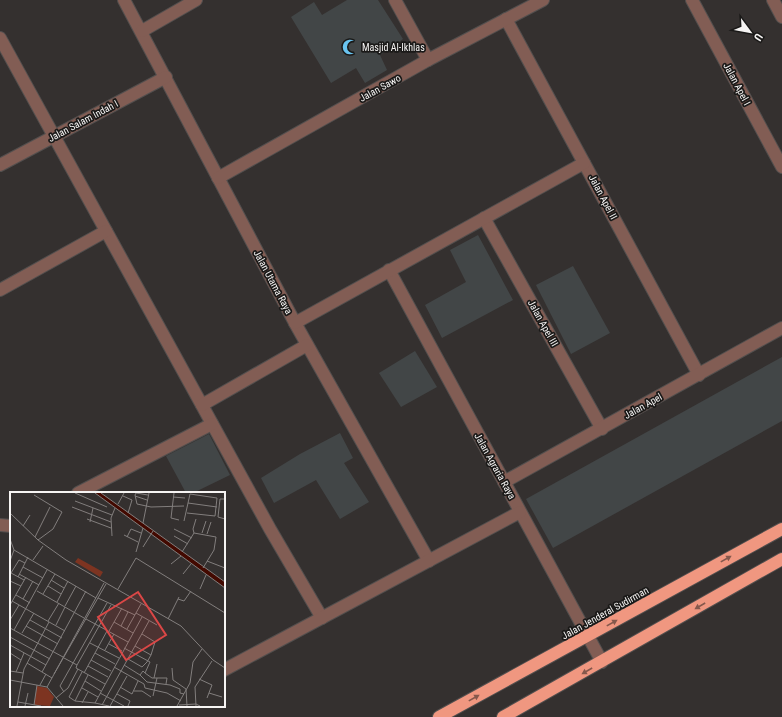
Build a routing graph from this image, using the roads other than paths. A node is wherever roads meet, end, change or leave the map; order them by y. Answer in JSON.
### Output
{"nodes":[{"id":1,"x":124,"y":0,"type":"edge"},
{"id":2,"x":196,"y":0,"type":"edge"},
{"id":3,"x":395,"y":0,"type":"edge"},
{"id":4,"x":543,"y":0,"type":"edge"},
{"id":5,"x":692,"y":0,"type":"edge"},
{"id":6,"x":773,"y":0,"type":"edge"},
{"id":7,"x":528,"y":3,"type":"edge"},
{"id":8,"x":782,"y":17,"type":"edge"},
{"id":9,"x":506,"y":19,"type":"junction"},
{"id":10,"x":142,"y":31,"type":"junction"},
{"id":11,"x":0,"y":38,"type":"edge"},
{"id":12,"x":428,"y":60,"type":"junction"},
{"id":13,"x":166,"y":77,"type":"junction"},
{"id":14,"x":54,"y":136,"type":"junction"},
{"id":15,"x":584,"y":163,"type":"junction"},
{"id":16,"x":0,"y":165,"type":"edge"},
{"id":17,"x":782,"y":167,"type":"edge"},
{"id":18,"x":218,"y":178,"type":"junction"},
{"id":19,"x":484,"y":218,"type":"junction"},
{"id":20,"x":106,"y":231,"type":"junction"},
{"id":21,"x":389,"y":270,"type":"junction"},
{"id":22,"x":0,"y":290,"type":"edge"},
{"id":23,"x":295,"y":323,"type":"junction"},
{"id":24,"x":782,"y":328,"type":"edge"},
{"id":25,"x":308,"y":345,"type":"junction"},
{"id":26,"x":699,"y":375,"type":"junction"},
{"id":27,"x":202,"y":405,"type":"junction"},
{"id":28,"x":212,"y":424,"type":"junction"},
{"id":29,"x":602,"y":428,"type":"junction"},
{"id":30,"x":504,"y":482,"type":"junction"},
{"id":31,"x":80,"y":492,"type":"edge"},
{"id":32,"x":520,"y":512,"type":"junction"},
{"id":33,"x":0,"y":525,"type":"edge"},
{"id":34,"x":10,"y":526,"type":"edge"},
{"id":35,"x":782,"y":529,"type":"edge"},
{"id":36,"x":782,"y":559,"type":"edge"},
{"id":37,"x":429,"y":561,"type":"junction"},
{"id":38,"x":322,"y":618,"type":"junction"},
{"id":39,"x":589,"y":636,"type":"junction"},
{"id":40,"x":602,"y":662,"type":"junction"},
{"id":41,"x":225,"y":669,"type":"edge"},
{"id":42,"x":439,"y":717,"type":"edge"},
{"id":43,"x":503,"y":717,"type":"edge"}],
"edges":[{"from":1,"to":10,"type":"street","name":"Jalan Utama Raya"},
{"from":2,"to":10,"type":"street"},
{"from":3,"to":12,"type":"street"},
{"from":4,"to":7,"type":"street","name":"Jalan Sawo"},
{"from":5,"to":17,"type":"street","name":"Jalan Apel I"},
{"from":6,"to":8,"type":"street"},
{"from":7,"to":9,"type":"street","name":"Jalan Sawo"},
{"from":9,"to":12,"type":"street","name":"Jalan Sawo"},
{"from":9,"to":15,"type":"street","name":"Jalan Apel II"},
{"from":10,"to":13,"type":"street","name":"Jalan Utama Raya"},
{"from":11,"to":14,"type":"street"},
{"from":12,"to":18,"type":"street","name":"Jalan Sawo"},
{"from":13,"to":14,"type":"street","name":"Jalan Salam Indah I"},
{"from":13,"to":18,"type":"street","name":"Jalan Utama Raya"},
{"from":14,"to":16,"type":"street","name":"Jalan Salam Indah I"},
{"from":14,"to":20,"type":"street"},
{"from":15,"to":19,"type":"street"},
{"from":15,"to":26,"type":"street","name":"Jalan Apel II"},
{"from":18,"to":23,"type":"street","name":"Jalan Utama Raya"},
{"from":19,"to":21,"type":"street"},
{"from":19,"to":29,"type":"street","name":"Jalan Apel III"},
{"from":20,"to":22,"type":"street"},
{"from":20,"to":27,"type":"street"},
{"from":21,"to":23,"type":"street"},
{"from":21,"to":30,"type":"street","name":"Jalan Agraria Raya"},
{"from":23,"to":25,"type":"street","name":"Jalan Utama Raya"},
{"from":24,"to":26,"type":"street","name":"Jalan Apel"},
{"from":25,"to":27,"type":"street"},
{"from":25,"to":37,"type":"street","name":"Jalan Utama Raya"},
{"from":26,"to":29,"type":"street","name":"Jalan Apel"},
{"from":27,"to":28,"type":"street"},
{"from":28,"to":31,"type":"street"},
{"from":28,"to":38,"type":"street"},
{"from":29,"to":30,"type":"street","name":"Jalan Apel"},
{"from":30,"to":32,"type":"street","name":"Jalan Agraria Raya"},
{"from":32,"to":37,"type":"street"},
{"from":32,"to":39,"type":"street","name":"Jalan Agraria Raya"},
{"from":33,"to":34,"type":"street"},
{"from":39,"to":35,"type":"highway","name":"Jalan Jenderal Sudirman","one_way":true},
{"from":36,"to":40,"type":"highway","one_way":true},
{"from":37,"to":38,"type":"street"},
{"from":38,"to":41,"type":"street"},
{"from":39,"to":40,"type":"street","name":"Jalan Agraria Raya"},
{"from":42,"to":39,"type":"highway","name":"Jalan Jenderal Sudirman","one_way":true},
{"from":40,"to":43,"type":"highway","one_way":true}]}
